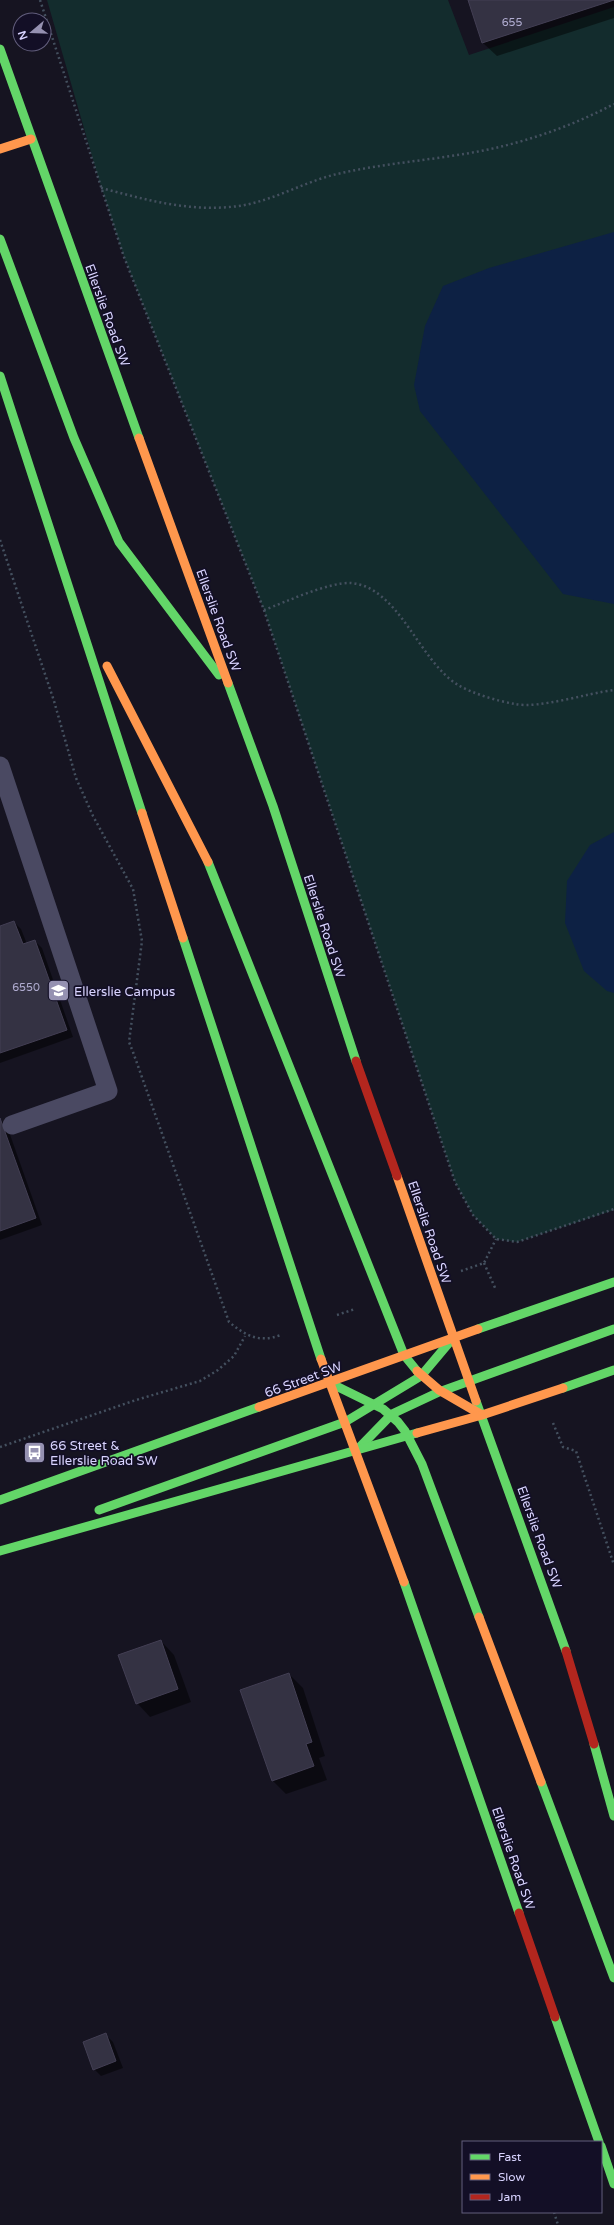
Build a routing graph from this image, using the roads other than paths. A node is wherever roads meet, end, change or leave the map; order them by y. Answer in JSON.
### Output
{"nodes":[{"id":1,"x":0,"y":49,"type":"edge"},
{"id":2,"x":31,"y":139,"type":"junction"},
{"id":3,"x":0,"y":149,"type":"edge"},
{"id":4,"x":0,"y":239,"type":"edge"},
{"id":5,"x":0,"y":376,"type":"edge"},
{"id":6,"x":76,"y":605,"type":"junction"},
{"id":7,"x":232,"y":693,"type":"junction"},
{"id":8,"x":0,"y":766,"type":"edge"},
{"id":9,"x":5,"y":795,"type":"edge"},
{"id":10,"x":12,"y":1125,"type":"dead end"},
{"id":11,"x":614,"y":1282,"type":"edge"},
{"id":12,"x":614,"y":1329,"type":"edge"},
{"id":13,"x":454,"y":1338,"type":"junction"},
{"id":14,"x":404,"y":1355,"type":"junction"},
{"id":15,"x":614,"y":1370,"type":"edge"},
{"id":16,"x":421,"y":1376,"type":"junction"},
{"id":17,"x":469,"y":1381,"type":"junction"},
{"id":18,"x":330,"y":1383,"type":"junction"},
{"id":19,"x":439,"y":1392,"type":"junction"},
{"id":20,"x":375,"y":1404,"type":"junction"},
{"id":21,"x":392,"y":1414,"type":"junction"},
{"id":22,"x":482,"y":1415,"type":"junction"},
{"id":23,"x":345,"y":1422,"type":"junction"},
{"id":24,"x":409,"y":1436,"type":"junction"},
{"id":25,"x":354,"y":1453,"type":"junction"},
{"id":26,"x":0,"y":1500,"type":"edge"},
{"id":27,"x":88,"y":1514,"type":"dead end"},
{"id":28,"x":73,"y":1520,"type":"dead end"},
{"id":29,"x":4,"y":1550,"type":"edge"},
{"id":30,"x":614,"y":1816,"type":"edge"},
{"id":31,"x":614,"y":1978,"type":"edge"},
{"id":32,"x":600,"y":2141,"type":"edge"},
{"id":33,"x":602,"y":2149,"type":"edge"},
{"id":34,"x":614,"y":2184,"type":"edge"}],
"edges":[{"from":1,"to":2,"type":"main road","name":"Ellerslie Road SW"},
{"from":2,"to":3,"type":"main road"},
{"from":2,"to":7,"type":"main road","name":"Ellerslie Road SW"},
{"from":4,"to":7,"type":"main road"},
{"from":5,"to":6,"type":"main road","name":"Ellerslie Road SW"},
{"from":6,"to":14,"type":"main road"},
{"from":6,"to":18,"type":"main road","name":"Ellerslie Road SW"},
{"from":7,"to":13,"type":"main road","name":"Ellerslie Road SW"},
{"from":8,"to":9,"type":"lane"},
{"from":9,"to":10,"type":"lane"},
{"from":11,"to":13,"type":"main road","name":"66 Street SW"},
{"from":12,"to":17,"type":"main road"},
{"from":13,"to":14,"type":"main road","name":"66 Street SW"},
{"from":13,"to":16,"type":"main road"},
{"from":13,"to":17,"type":"main road","name":"Ellerslie Road SW"},
{"from":14,"to":16,"type":"main road"},
{"from":14,"to":18,"type":"main road","name":"66 Street SW"},
{"from":15,"to":22,"type":"main road"},
{"from":16,"to":19,"type":"main road"},
{"from":16,"to":20,"type":"main road"},
{"from":17,"to":19,"type":"main road"},
{"from":17,"to":22,"type":"main road","name":"Ellerslie Road SW"},
{"from":18,"to":20,"type":"main road"},
{"from":18,"to":23,"type":"main road","name":"Ellerslie Road SW"},
{"from":18,"to":26,"type":"main road","name":"66 Street SW"},
{"from":19,"to":21,"type":"main road"},
{"from":19,"to":22,"type":"main road"},
{"from":20,"to":21,"type":"main road"},
{"from":20,"to":23,"type":"main road"},
{"from":21,"to":24,"type":"main road"},
{"from":21,"to":25,"type":"main road"},
{"from":22,"to":24,"type":"main road"},
{"from":22,"to":30,"type":"main road","name":"Ellerslie Road SW"},
{"from":23,"to":25,"type":"main road","name":"Ellerslie Road SW"},
{"from":23,"to":27,"type":"main road"},
{"from":24,"to":25,"type":"main road"},
{"from":24,"to":31,"type":"main road"},
{"from":25,"to":29,"type":"main road"},
{"from":25,"to":32,"type":"main road","name":"Ellerslie Road SW"},
{"from":28,"to":29,"type":"main road"},
{"from":33,"to":34,"type":"main road"}]}
